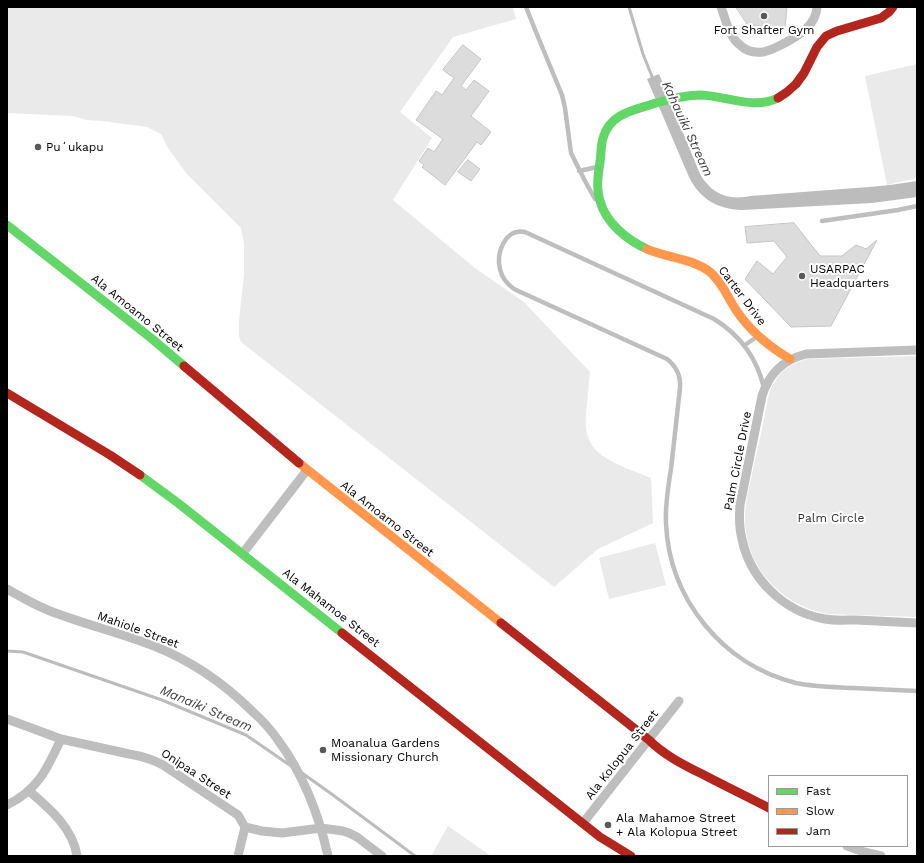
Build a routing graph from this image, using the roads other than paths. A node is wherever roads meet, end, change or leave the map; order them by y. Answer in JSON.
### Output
{"nodes":[{"id":1,"x":526,"y":7,"type":"edge"},
{"id":2,"x":721,"y":7,"type":"edge"},
{"id":3,"x":816,"y":7,"type":"edge"},
{"id":4,"x":893,"y":7,"type":"edge"},
{"id":5,"x":599,"y":167,"type":"junction"},
{"id":6,"x":579,"y":171,"type":"junction"},
{"id":7,"x":917,"y":206,"type":"edge"},
{"id":8,"x":603,"y":211,"type":"junction"},
{"id":9,"x":822,"y":221,"type":"dead end"},
{"id":10,"x":7,"y":225,"type":"edge"},
{"id":11,"x":758,"y":336,"type":"junction"},
{"id":12,"x":745,"y":345,"type":"junction"},
{"id":13,"x":917,"y":350,"type":"edge"},
{"id":14,"x":790,"y":360,"type":"junction"},
{"id":15,"x":764,"y":389,"type":"junction"},
{"id":16,"x":7,"y":393,"type":"edge"},
{"id":17,"x":307,"y":470,"type":"junction"},
{"id":18,"x":243,"y":553,"type":"junction"},
{"id":19,"x":7,"y":589,"type":"edge"},
{"id":20,"x":917,"y":623,"type":"edge"},
{"id":21,"x":917,"y":691,"type":"edge"},
{"id":22,"x":679,"y":701,"type":"dead end"},
{"id":23,"x":7,"y":719,"type":"edge"},
{"id":24,"x":61,"y":739,"type":"junction"},
{"id":25,"x":649,"y":740,"type":"junction"},
{"id":26,"x":29,"y":791,"type":"junction"},
{"id":27,"x":7,"y":805,"type":"edge"},
{"id":28,"x":768,"y":807,"type":"edge"},
{"id":29,"x":583,"y":823,"type":"junction"},
{"id":30,"x":245,"y":827,"type":"junction"},
{"id":31,"x":321,"y":828,"type":"junction"},
{"id":32,"x":850,"y":847,"type":"edge"},
{"id":33,"x":77,"y":856,"type":"edge"},
{"id":34,"x":238,"y":856,"type":"edge"},
{"id":35,"x":328,"y":856,"type":"edge"},
{"id":36,"x":382,"y":856,"type":"edge"},
{"id":37,"x":631,"y":856,"type":"edge"},
{"id":38,"x":881,"y":856,"type":"edge"}],
"edges":[{"from":1,"to":6,"type":"lane"},
{"from":2,"to":3,"type":"street"},
{"from":4,"to":5,"type":"street","name":"Carter Drive"},
{"from":5,"to":6,"type":"lane"},
{"from":5,"to":8,"type":"street","name":"Carter Drive"},
{"from":6,"to":8,"type":"lane"},
{"from":7,"to":9,"type":"lane"},
{"from":8,"to":11,"type":"street","name":"Carter Drive"},
{"from":10,"to":17,"type":"street","name":"Ala Amoamo Street"},
{"from":11,"to":12,"type":"lane"},
{"from":11,"to":14,"type":"street","name":"Carter Drive"},
{"from":12,"to":15,"type":"lane"},
{"from":12,"to":21,"type":"lane"},
{"from":13,"to":14,"type":"street","name":"Palm Circle Drive"},
{"from":14,"to":15,"type":"street","name":"Palm Circle Drive"},
{"from":15,"to":20,"type":"street","name":"Palm Circle Drive"},
{"from":16,"to":18,"type":"street","name":"Ala Mahamoe Street"},
{"from":17,"to":18,"type":"street"},
{"from":17,"to":25,"type":"street","name":"Ala Amoamo Street"},
{"from":18,"to":29,"type":"street","name":"Ala Mahamoe Street"},
{"from":19,"to":31,"type":"street","name":"Mahiole Street"},
{"from":22,"to":25,"type":"street","name":"Ala Kolopua Street"},
{"from":23,"to":24,"type":"street","name":"Onipaa Street"},
{"from":24,"to":26,"type":"street"},
{"from":24,"to":30,"type":"street","name":"Onipaa Street"},
{"from":25,"to":28,"type":"street","name":"Ala Amoamo Street"},
{"from":25,"to":29,"type":"street","name":"Ala Kolopua Street"},
{"from":26,"to":27,"type":"street"},
{"from":26,"to":33,"type":"street"},
{"from":29,"to":37,"type":"street","name":"Ala Mahamoe Street"},
{"from":30,"to":31,"type":"street"},
{"from":30,"to":34,"type":"street"},
{"from":31,"to":35,"type":"street","name":"Mahiole Street"},
{"from":31,"to":36,"type":"street"},
{"from":32,"to":38,"type":"street"}]}
